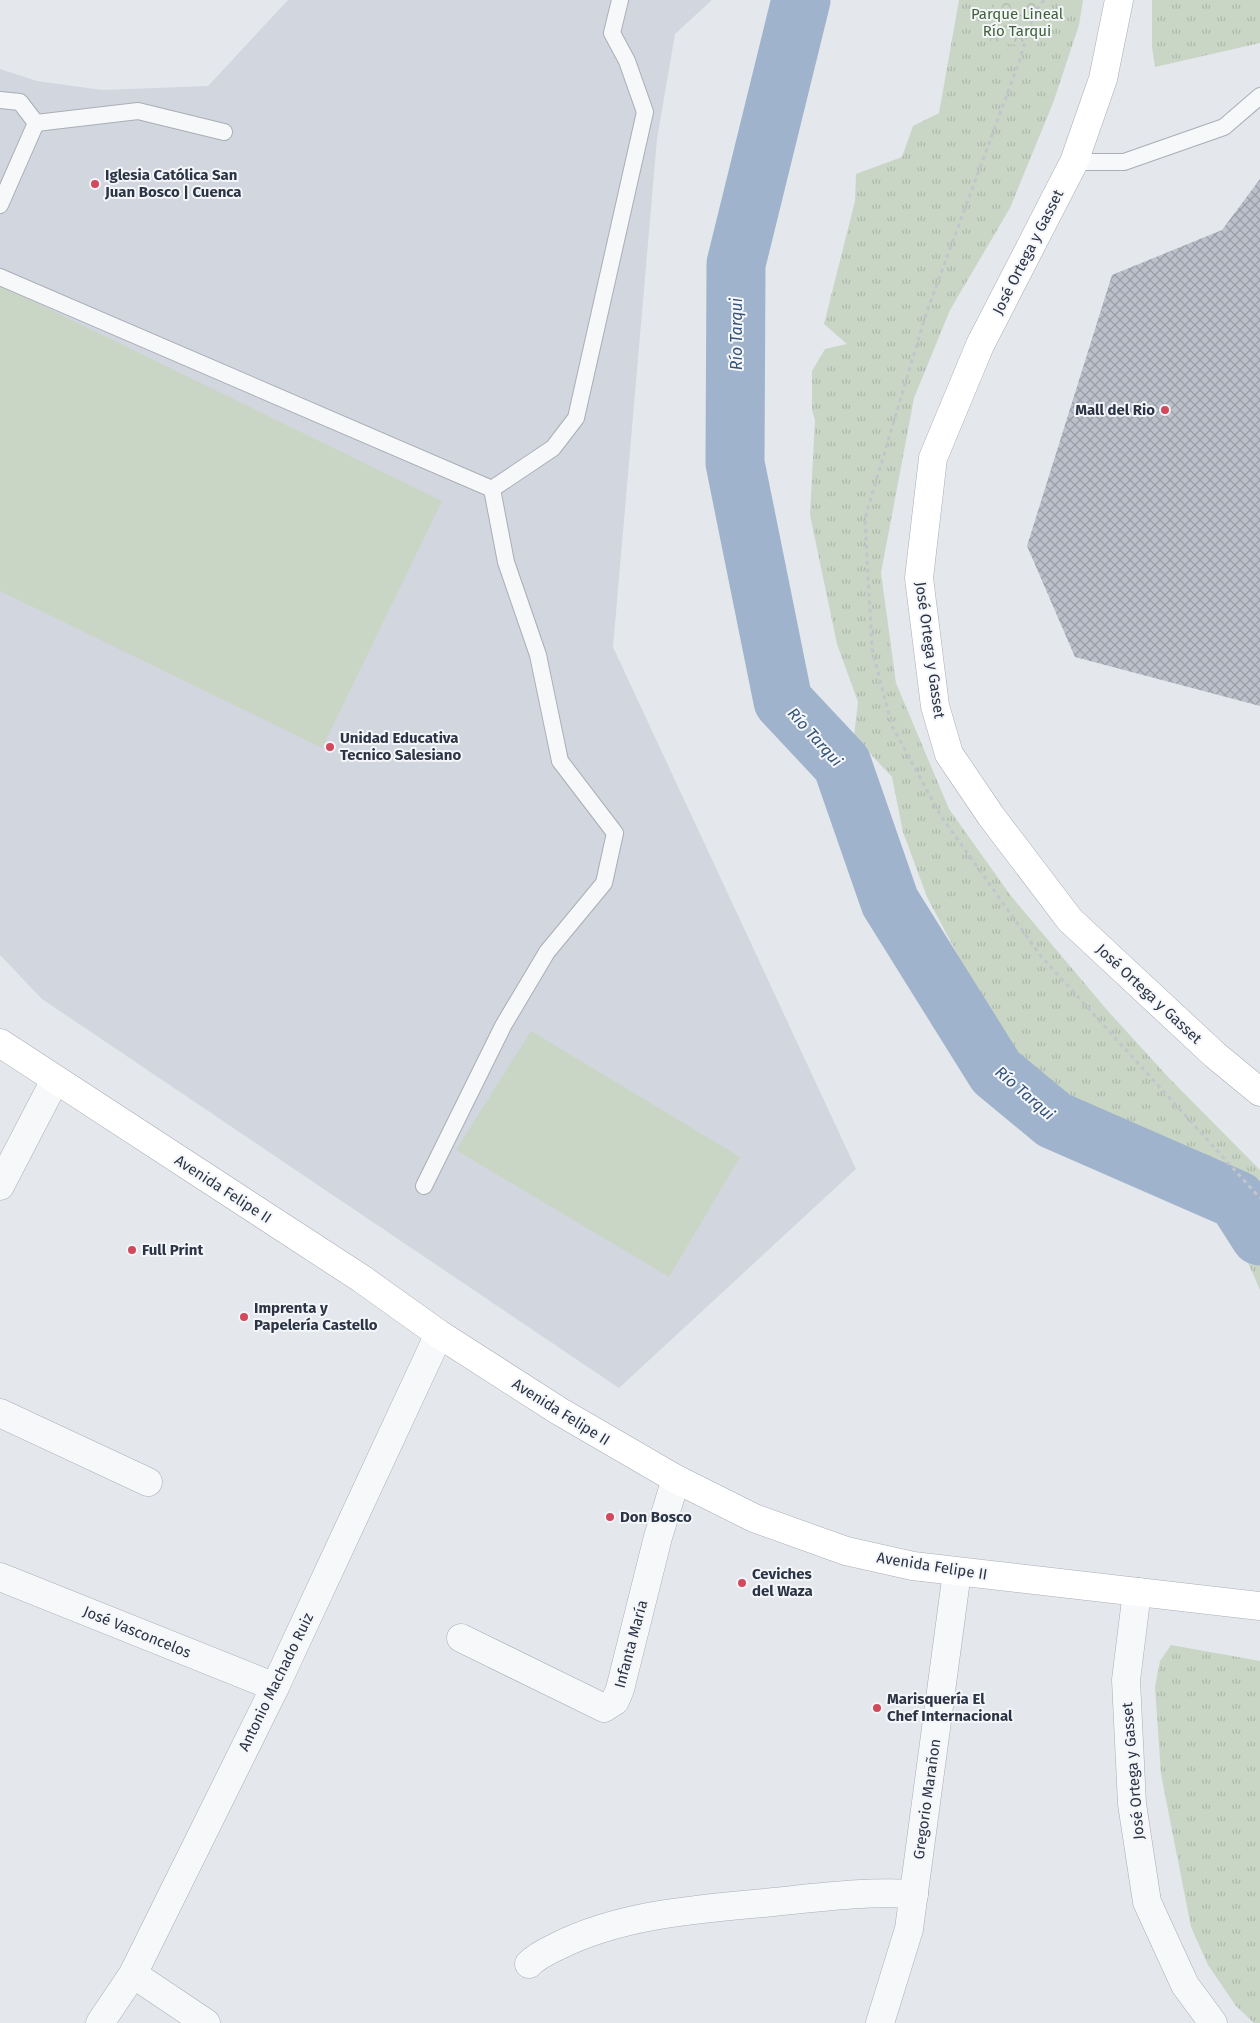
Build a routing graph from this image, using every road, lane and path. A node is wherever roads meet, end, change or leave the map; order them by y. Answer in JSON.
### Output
{"nodes":[{"id":1,"x":620,"y":0,"type":"edge"},
{"id":2,"x":1044,"y":0,"type":"edge"},
{"id":3,"x":1119,"y":0,"type":"edge"},
{"id":4,"x":1260,"y":96,"type":"edge"},
{"id":5,"x":0,"y":100,"type":"edge"},
{"id":6,"x":36,"y":123,"type":"junction"},
{"id":7,"x":224,"y":132,"type":"dead end"},
{"id":8,"x":1074,"y":162,"type":"junction"},
{"id":9,"x":0,"y":205,"type":"edge"},
{"id":10,"x":0,"y":277,"type":"edge"},
{"id":11,"x":492,"y":489,"type":"junction"},
{"id":12,"x":0,"y":1033,"type":"edge"},
{"id":13,"x":0,"y":1043,"type":"edge"},
{"id":14,"x":1215,"y":1055,"type":"junction"},
{"id":15,"x":27,"y":1059,"type":"junction"},
{"id":16,"x":55,"y":1080,"type":"junction"},
{"id":17,"x":1260,"y":1092,"type":"edge"},
{"id":18,"x":1260,"y":1102,"type":"edge"},
{"id":19,"x":1260,"y":1106,"type":"edge"},
{"id":20,"x":0,"y":1186,"type":"edge"},
{"id":21,"x":424,"y":1186,"type":"dead end"},
{"id":22,"x":1260,"y":1198,"type":"edge"},
{"id":23,"x":439,"y":1334,"type":"junction"},
{"id":24,"x":0,"y":1413,"type":"edge"},
{"id":25,"x":676,"y":1479,"type":"junction"},
{"id":26,"x":148,"y":1482,"type":"dead end"},
{"id":27,"x":957,"y":1572,"type":"junction"},
{"id":28,"x":0,"y":1577,"type":"edge"},
{"id":29,"x":1137,"y":1592,"type":"junction"},
{"id":30,"x":1165,"y":1596,"type":"junction"},
{"id":31,"x":1260,"y":1606,"type":"edge"},
{"id":32,"x":1260,"y":1617,"type":"edge"},
{"id":33,"x":461,"y":1638,"type":"dead end"},
{"id":34,"x":275,"y":1687,"type":"junction"},
{"id":35,"x":914,"y":1894,"type":"junction"},
{"id":36,"x":529,"y":1964,"type":"dead end"},
{"id":37,"x":133,"y":1974,"type":"junction"},
{"id":38,"x":100,"y":2023,"type":"edge"},
{"id":39,"x":206,"y":2023,"type":"edge"},
{"id":40,"x":880,"y":2023,"type":"edge"},
{"id":41,"x":1213,"y":2023,"type":"edge"}],
"edges":[{"from":1,"to":11,"type":"lane"},
{"from":2,"to":22,"type":"path"},
{"from":3,"to":8,"type":"main road","name":"José Ortega y Gasset"},
{"from":4,"to":8,"type":"lane"},
{"from":5,"to":6,"type":"lane"},
{"from":6,"to":7,"type":"lane"},
{"from":6,"to":9,"type":"lane"},
{"from":8,"to":14,"type":"main road","name":"José Ortega y Gasset"},
{"from":10,"to":11,"type":"lane"},
{"from":11,"to":21,"type":"lane"},
{"from":12,"to":15,"type":"main road","name":"Avenida Felipe II"},
{"from":13,"to":15,"type":"main road","name":"Avenida Felipe II"},
{"from":14,"to":17,"type":"main road","name":"José Ortega y Gasset"},
{"from":14,"to":18,"type":"main road"},
{"from":14,"to":19,"type":"main road","name":"José Ortega y Gasset"},
{"from":15,"to":16,"type":"main road","name":"Avenida Felipe II"},
{"from":16,"to":20,"type":"street"},
{"from":16,"to":23,"type":"main road","name":"Avenida Felipe II"},
{"from":23,"to":25,"type":"main road","name":"Avenida Felipe II"},
{"from":23,"to":34,"type":"street","name":"Antonio Machado Ruiz"},
{"from":24,"to":26,"type":"street"},
{"from":25,"to":27,"type":"main road","name":"Avenida Felipe II"},
{"from":25,"to":33,"type":"street","name":"Infanta María"},
{"from":27,"to":29,"type":"main road","name":"Avenida Felipe II"},
{"from":27,"to":35,"type":"street","name":"Gregorio Marañon"},
{"from":28,"to":34,"type":"street","name":"José Vasconcelos"},
{"from":29,"to":30,"type":"main road","name":"Avenida Felipe II"},
{"from":29,"to":41,"type":"street","name":"José Ortega y Gasset"},
{"from":30,"to":31,"type":"main road","name":"Avenida Felipe II"},
{"from":30,"to":32,"type":"main road","name":"Avenida Felipe II"},
{"from":34,"to":37,"type":"street","name":"Antonio Machado Ruiz"},
{"from":35,"to":36,"type":"street"},
{"from":35,"to":40,"type":"street","name":"Gregorio Marañon"},
{"from":37,"to":38,"type":"street","name":"Antonio Machado Ruiz"},
{"from":37,"to":39,"type":"street"}]}
